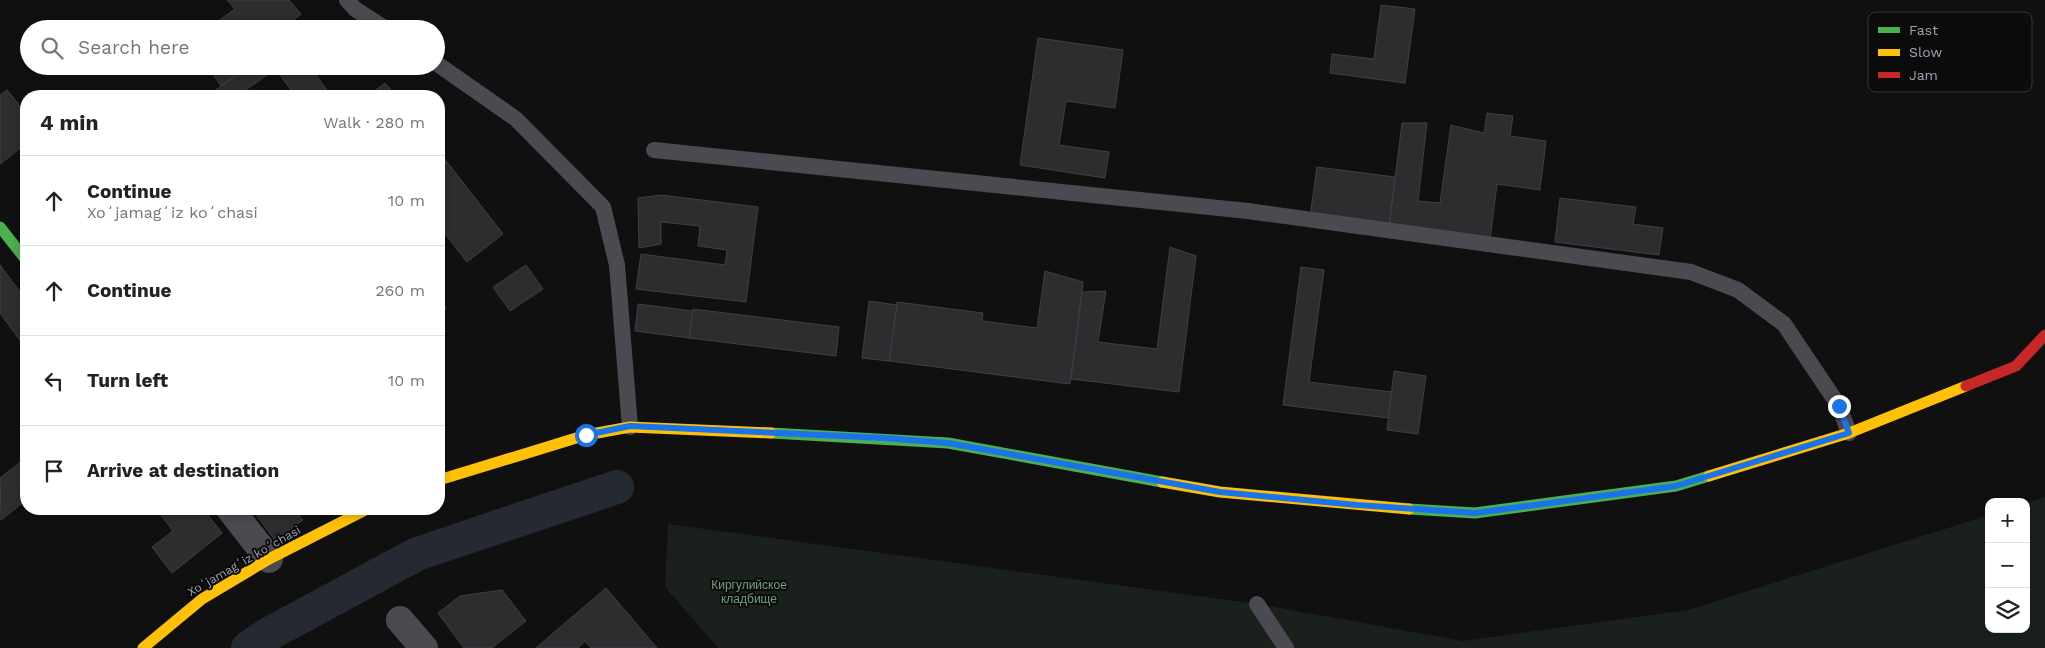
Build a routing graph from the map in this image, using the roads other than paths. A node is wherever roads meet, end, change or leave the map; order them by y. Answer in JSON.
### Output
{"nodes":[{"id":1,"x":347,"y":0,"type":"edge"},
{"id":2,"x":372,"y":20,"type":"edge"},
{"id":3,"x":445,"y":69,"type":"edge"},
{"id":4,"x":654,"y":150,"type":"dead end"},
{"id":5,"x":0,"y":227,"type":"edge"},
{"id":6,"x":20,"y":252,"type":"edge"},
{"id":7,"x":2045,"y":334,"type":"edge"},
{"id":8,"x":630,"y":426,"type":"junction"},
{"id":9,"x":1849,"y":433,"type":"junction"},
{"id":10,"x":445,"y":478,"type":"edge"},
{"id":11,"x":235,"y":515,"type":"edge"},
{"id":12,"x":355,"y":515,"type":"edge"},
{"id":13,"x":269,"y":560,"type":"junction"},
{"id":14,"x":1257,"y":604,"type":"dead end"},
{"id":15,"x":400,"y":620,"type":"dead end"},
{"id":16,"x":142,"y":648,"type":"edge"},
{"id":17,"x":424,"y":648,"type":"edge"},
{"id":18,"x":1286,"y":648,"type":"edge"}],
"edges":[{"from":1,"to":2,"type":"lane"},
{"from":3,"to":8,"type":"lane"},
{"from":4,"to":9,"type":"lane"},
{"from":5,"to":6,"type":"street"},
{"from":7,"to":9,"type":"street"},
{"from":8,"to":9,"type":"street"},
{"from":8,"to":10,"type":"street"},
{"from":11,"to":13,"type":"street"},
{"from":12,"to":13,"type":"street","name":"Xoʻjamagʻiz koʻchasi"},
{"from":13,"to":16,"type":"street","name":"Xoʻjamagʻiz koʻchasi"},
{"from":14,"to":18,"type":"lane"},
{"from":15,"to":17,"type":"street"}]}
